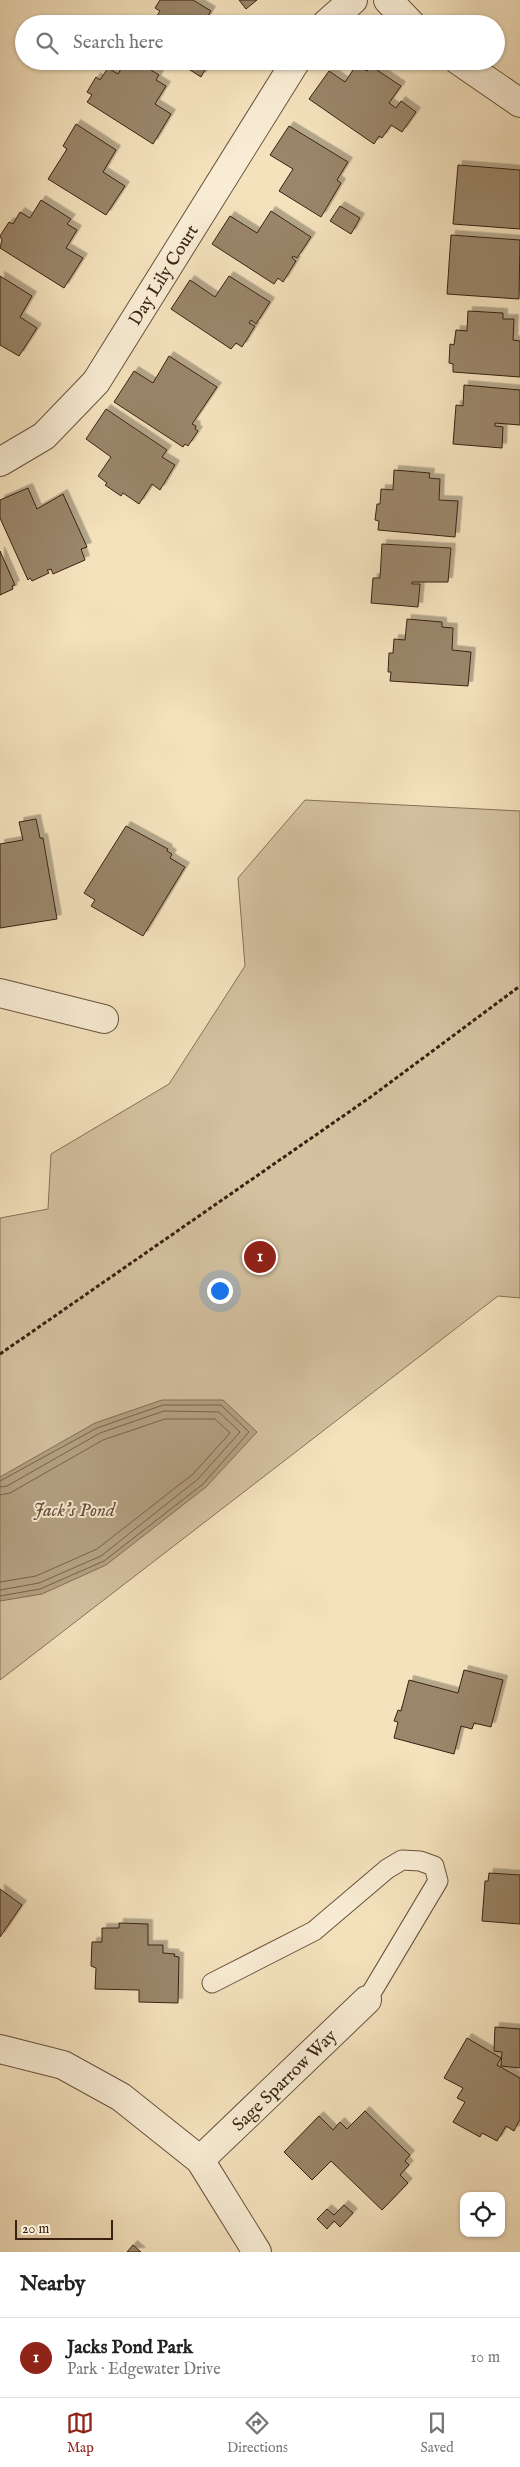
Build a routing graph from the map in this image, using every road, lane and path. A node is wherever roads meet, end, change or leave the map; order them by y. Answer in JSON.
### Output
{"nodes":[{"id":1,"x":353,"y":0,"type":"edge"},
{"id":2,"x":388,"y":0,"type":"edge"},
{"id":3,"x":336,"y":15,"type":"edge"},
{"id":4,"x":402,"y":15,"type":"edge"},
{"id":5,"x":290,"y":70,"type":"edge"},
{"id":6,"x":472,"y":70,"type":"edge"},
{"id":7,"x":520,"y":102,"type":"edge"},
{"id":8,"x":0,"y":462,"type":"edge"},
{"id":9,"x":520,"y":986,"type":"edge"},
{"id":10,"x":0,"y":992,"type":"edge"},
{"id":11,"x":104,"y":1020,"type":"dead end"},
{"id":12,"x":0,"y":1354,"type":"edge"},
{"id":13,"x":212,"y":1983,"type":"dead end"},
{"id":14,"x":367,"y":2000,"type":"joint"},
{"id":15,"x":0,"y":2049,"type":"edge"},
{"id":16,"x":200,"y":2160,"type":"junction"},
{"id":17,"x":257,"y":2252,"type":"edge"}],
"edges":[{"from":1,"to":3,"type":"street"},
{"from":2,"to":4,"type":"street"},
{"from":5,"to":8,"type":"street","name":"Day Lily Court"},
{"from":6,"to":7,"type":"street"},
{"from":9,"to":12,"type":"path"},
{"from":10,"to":11,"type":"street"},
{"from":13,"to":14,"type":"lane"},
{"from":14,"to":16,"type":"street","name":"Sage Sparrow Way"},
{"from":15,"to":16,"type":"street"},
{"from":16,"to":17,"type":"street"}]}
